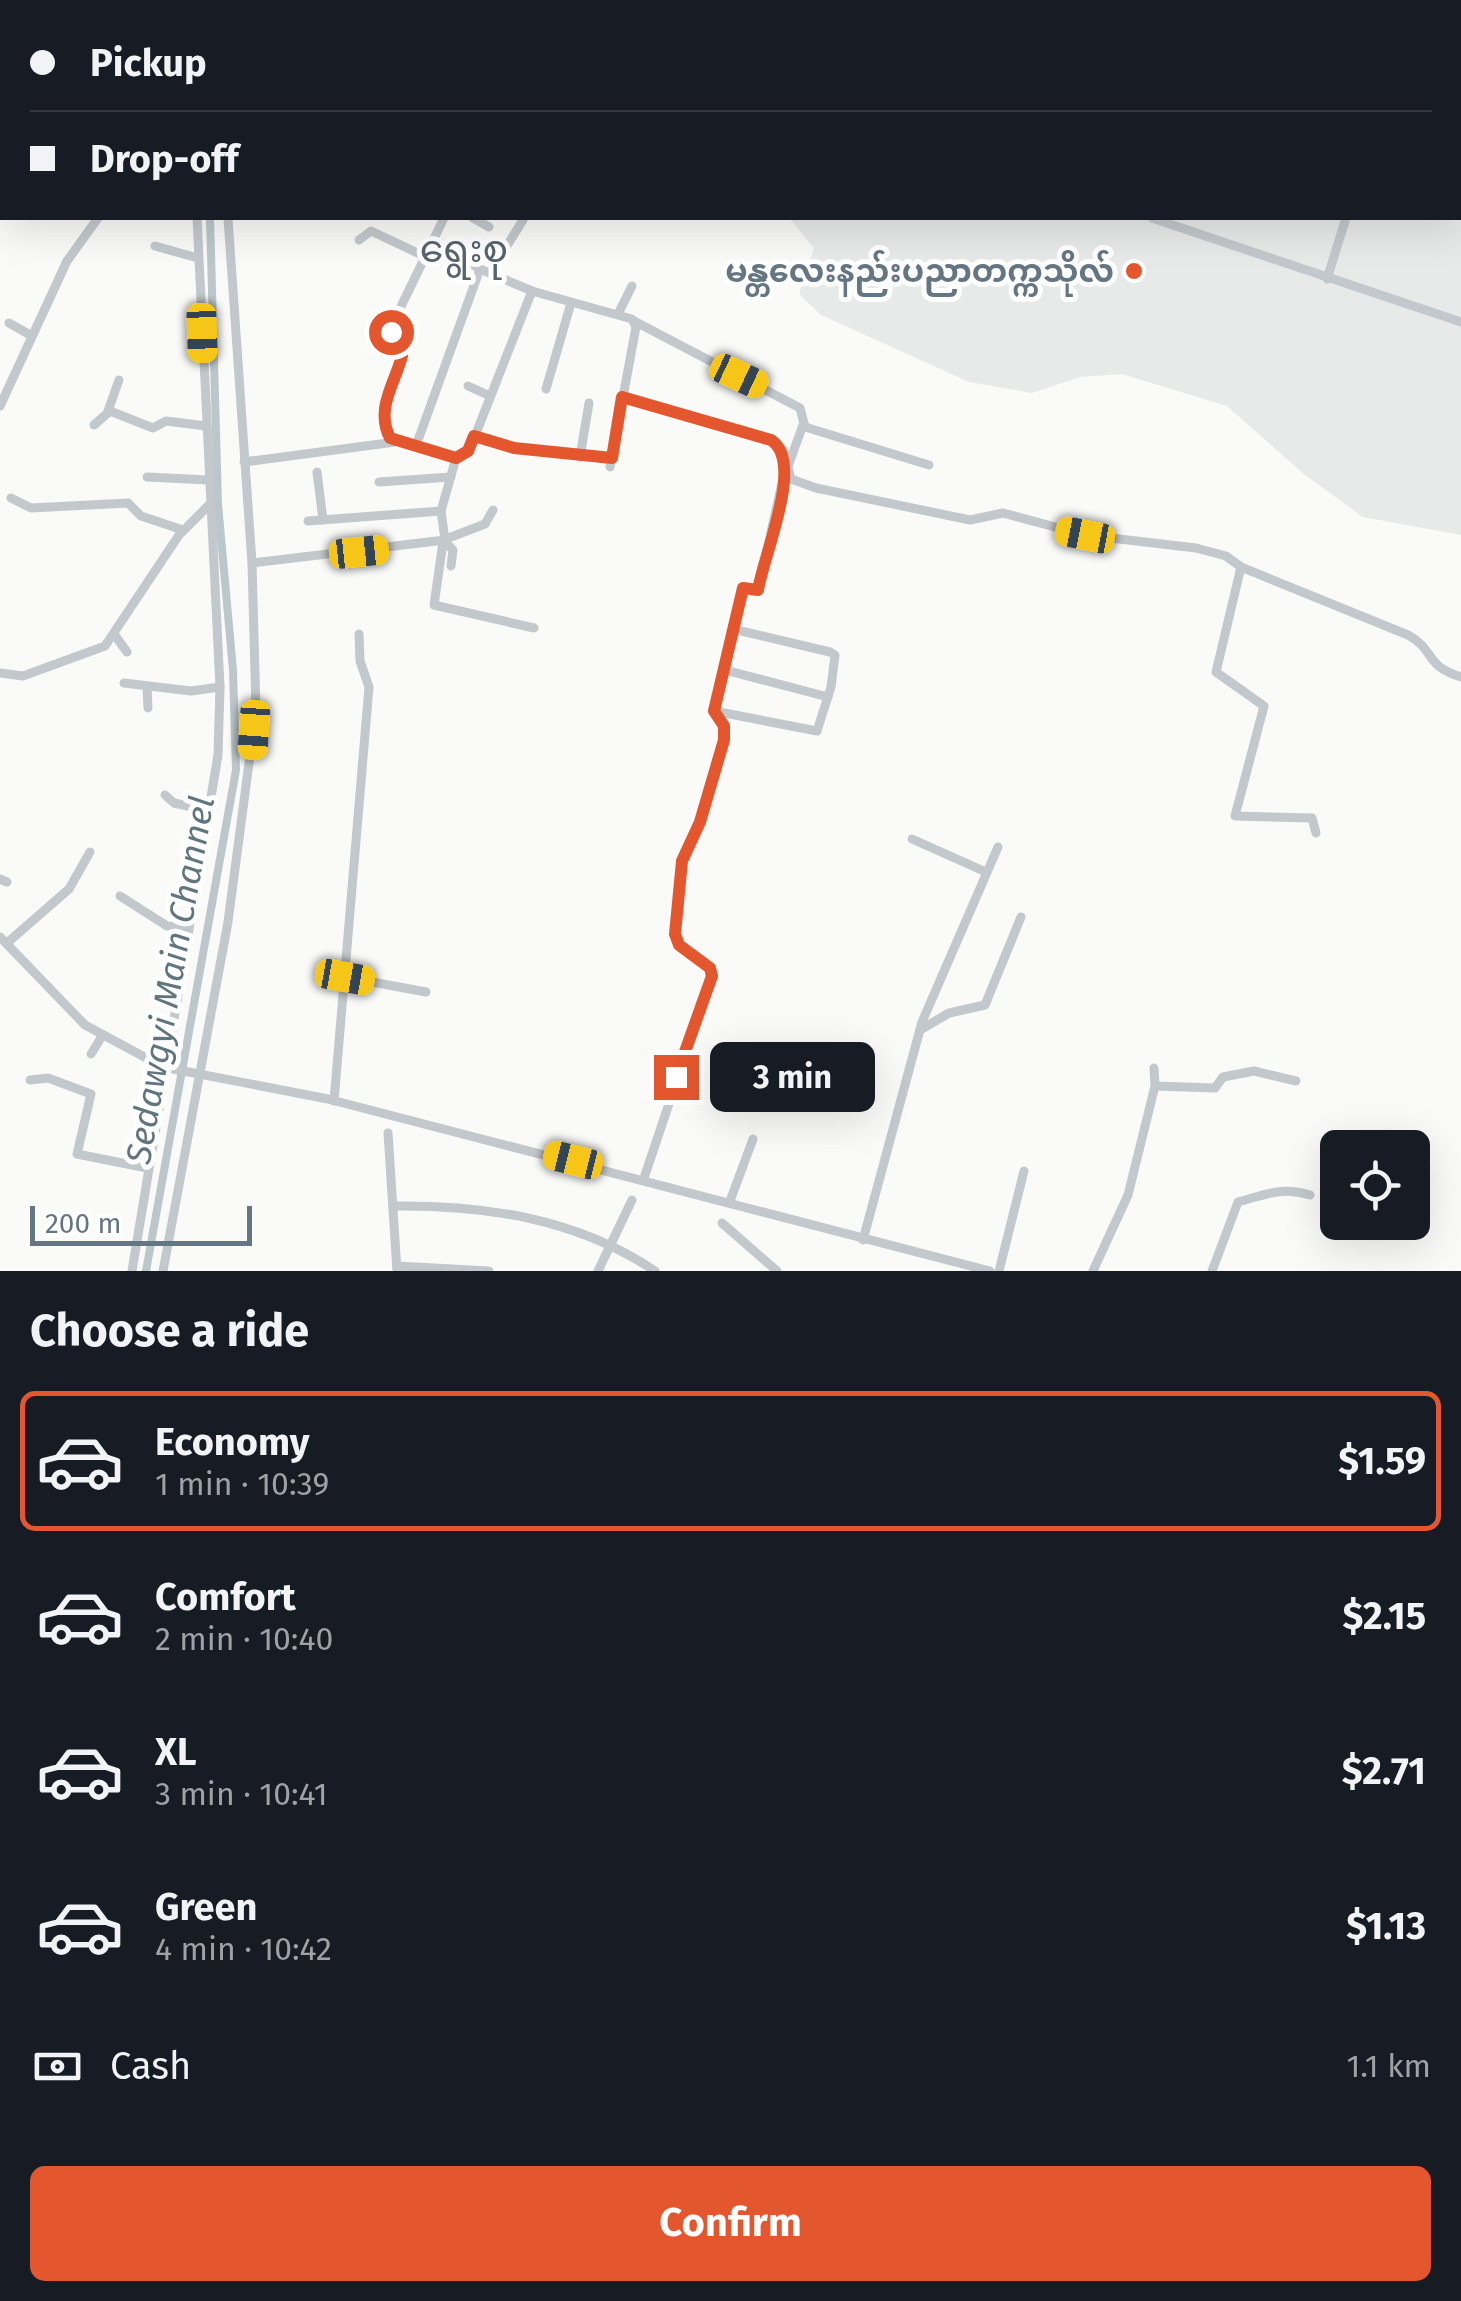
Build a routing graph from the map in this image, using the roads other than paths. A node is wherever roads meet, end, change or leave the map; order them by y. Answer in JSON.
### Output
{"nodes":[{"id":1,"x":97,"y":220,"type":"edge"},
{"id":2,"x":197,"y":220,"type":"edge"},
{"id":3,"x":228,"y":220,"type":"edge"},
{"id":4,"x":443,"y":220,"type":"edge"},
{"id":5,"x":477,"y":220,"type":"edge"},
{"id":6,"x":523,"y":220,"type":"edge"},
{"id":7,"x":1168,"y":220,"type":"edge"},
{"id":8,"x":1345,"y":220,"type":"edge"},
{"id":9,"x":490,"y":227,"type":"dead end"},
{"id":10,"x":359,"y":240,"type":"dead end"},
{"id":11,"x":432,"y":240,"type":"junction"},
{"id":12,"x":155,"y":246,"type":"dead end"},
{"id":13,"x":422,"y":255,"type":"junction"},
{"id":14,"x":198,"y":258,"type":"junction"},
{"id":15,"x":485,"y":271,"type":"junction"},
{"id":16,"x":1328,"y":279,"type":"junction"},
{"id":17,"x":632,"y":286,"type":"dead end"},
{"id":18,"x":532,"y":291,"type":"junction"},
{"id":19,"x":571,"y":303,"type":"junction"},
{"id":20,"x":620,"y":312,"type":"junction"},
{"id":21,"x":634,"y":321,"type":"junction"},
{"id":22,"x":1461,"y":322,"type":"edge"},
{"id":23,"x":9,"y":323,"type":"dead end"},
{"id":24,"x":32,"y":336,"type":"junction"},
{"id":25,"x":119,"y":380,"type":"dead end"},
{"id":26,"x":468,"y":386,"type":"dead end"},
{"id":27,"x":546,"y":389,"type":"dead end"},
{"id":28,"x":488,"y":396,"type":"junction"},
{"id":29,"x":622,"y":397,"type":"junction"},
{"id":30,"x":590,"y":403,"type":"dead end"},
{"id":31,"x":0,"y":406,"type":"edge"},
{"id":32,"x":108,"y":411,"type":"junction"},
{"id":33,"x":94,"y":425,"type":"dead end"},
{"id":34,"x":803,"y":425,"type":"junction"},
{"id":35,"x":206,"y":426,"type":"junction"},
{"id":36,"x":474,"y":436,"type":"junction"},
{"id":37,"x":402,"y":442,"type":"junction"},
{"id":38,"x":417,"y":443,"type":"junction"},
{"id":39,"x":580,"y":457,"type":"junction"},
{"id":40,"x":456,"y":458,"type":"junction"},
{"id":41,"x":244,"y":462,"type":"junction"},
{"id":42,"x":929,"y":464,"type":"dead end"},
{"id":43,"x":317,"y":472,"type":"dead end"},
{"id":44,"x":787,"y":473,"type":"junction"},
{"id":45,"x":148,"y":476,"type":"dead end"},
{"id":46,"x":452,"y":476,"type":"junction"},
{"id":47,"x":208,"y":480,"type":"junction"},
{"id":48,"x":378,"y":482,"type":"dead end"},
{"id":49,"x":10,"y":498,"type":"dead end"},
{"id":50,"x":210,"y":504,"type":"junction"},
{"id":51,"x":492,"y":510,"type":"dead end"},
{"id":52,"x":441,"y":511,"type":"junction"},
{"id":53,"x":323,"y":520,"type":"junction"},
{"id":54,"x":308,"y":521,"type":"dead end"},
{"id":55,"x":183,"y":530,"type":"junction"},
{"id":56,"x":444,"y":541,"type":"junction"},
{"id":57,"x":252,"y":562,"type":"junction"},
{"id":58,"x":452,"y":566,"type":"dead end"},
{"id":59,"x":1241,"y":566,"type":"junction"},
{"id":60,"x":534,"y":628,"type":"dead end"},
{"id":61,"x":114,"y":634,"type":"junction"},
{"id":62,"x":359,"y":634,"type":"dead end"},
{"id":63,"x":733,"y":636,"type":"junction"},
{"id":64,"x":126,"y":652,"type":"dead end"},
{"id":65,"x":726,"y":670,"type":"junction"},
{"id":66,"x":0,"y":673,"type":"edge"},
{"id":67,"x":1461,"y":677,"type":"edge"},
{"id":68,"x":124,"y":683,"type":"dead end"},
{"id":69,"x":220,"y":686,"type":"junction"},
{"id":70,"x":147,"y":688,"type":"junction"},
{"id":71,"x":828,"y":696,"type":"junction"},
{"id":72,"x":148,"y":708,"type":"dead end"},
{"id":73,"x":714,"y":711,"type":"junction"},
{"id":74,"x":165,"y":795,"type":"dead end"},
{"id":75,"x":209,"y":811,"type":"junction"},
{"id":76,"x":1316,"y":833,"type":"dead end"},
{"id":77,"x":912,"y":840,"type":"dead end"},
{"id":78,"x":998,"y":847,"type":"dead end"},
{"id":79,"x":90,"y":852,"type":"dead end"},
{"id":80,"x":986,"y":872,"type":"junction"},
{"id":81,"x":120,"y":896,"type":"dead end"},
{"id":82,"x":1021,"y":917,"type":"dead end"},
{"id":83,"x":33,"y":922,"type":"junction"},
{"id":84,"x":188,"y":928,"type":"junction"},
{"id":85,"x":40,"y":933,"type":"dead end"},
{"id":86,"x":3,"y":940,"type":"edge"},
{"id":87,"x":345,"y":977,"type":"junction"},
{"id":88,"x":426,"y":992,"type":"dead end"},
{"id":89,"x":920,"y":1030,"type":"junction"},
{"id":90,"x":102,"y":1036,"type":"junction"},
{"id":91,"x":92,"y":1054,"type":"dead end"},
{"id":92,"x":168,"y":1066,"type":"junction"},
{"id":93,"x":1154,"y":1068,"type":"dead end"},
{"id":94,"x":197,"y":1071,"type":"junction"},
{"id":95,"x":30,"y":1080,"type":"dead end"},
{"id":96,"x":1296,"y":1081,"type":"dead end"},
{"id":97,"x":1155,"y":1086,"type":"junction"},
{"id":98,"x":334,"y":1101,"type":"junction"},
{"id":99,"x":388,"y":1134,"type":"dead end"},
{"id":100,"x":753,"y":1138,"type":"dead end"},
{"id":101,"x":148,"y":1168,"type":"junction"},
{"id":102,"x":1024,"y":1171,"type":"dead end"},
{"id":103,"x":644,"y":1178,"type":"junction"},
{"id":104,"x":1310,"y":1195,"type":"dead end"},
{"id":105,"x":632,"y":1200,"type":"dead end"},
{"id":106,"x":730,"y":1201,"type":"junction"},
{"id":107,"x":392,"y":1206,"type":"junction"},
{"id":108,"x":722,"y":1223,"type":"dead end"},
{"id":109,"x":863,"y":1240,"type":"junction"},
{"id":110,"x":397,"y":1269,"type":"edge"},
{"id":111,"x":132,"y":1271,"type":"edge"},
{"id":112,"x":163,"y":1271,"type":"edge"},
{"id":113,"x":489,"y":1271,"type":"edge"},
{"id":114,"x":598,"y":1271,"type":"edge"},
{"id":115,"x":655,"y":1271,"type":"edge"},
{"id":116,"x":776,"y":1271,"type":"edge"},
{"id":117,"x":990,"y":1271,"type":"edge"},
{"id":118,"x":999,"y":1271,"type":"edge"},
{"id":119,"x":1094,"y":1271,"type":"edge"},
{"id":120,"x":1212,"y":1271,"type":"edge"}],
"edges":[{"from":1,"to":24,"type":"street"},
{"from":2,"to":14,"type":"street"},
{"from":3,"to":41,"type":"street"},
{"from":4,"to":11,"type":"street"},
{"from":5,"to":9,"type":"street"},
{"from":6,"to":15,"type":"street"},
{"from":7,"to":16,"type":"street"},
{"from":8,"to":16,"type":"street"},
{"from":10,"to":13,"type":"street"},
{"from":11,"to":13,"type":"street"},
{"from":11,"to":15,"type":"street"},
{"from":12,"to":14,"type":"street"},
{"from":13,"to":37,"type":"street"},
{"from":14,"to":35,"type":"street"},
{"from":15,"to":18,"type":"street"},
{"from":15,"to":38,"type":"street"},
{"from":16,"to":22,"type":"street"},
{"from":17,"to":20,"type":"street"},
{"from":18,"to":19,"type":"street"},
{"from":18,"to":28,"type":"street"},
{"from":19,"to":20,"type":"street"},
{"from":19,"to":27,"type":"street"},
{"from":20,"to":21,"type":"street"},
{"from":21,"to":29,"type":"street"},
{"from":21,"to":34,"type":"street"},
{"from":23,"to":24,"type":"street"},
{"from":24,"to":31,"type":"street"},
{"from":25,"to":32,"type":"street"},
{"from":26,"to":28,"type":"street"},
{"from":28,"to":36,"type":"street"},
{"from":29,"to":39,"type":"street"},
{"from":29,"to":44,"type":"street"},
{"from":30,"to":39,"type":"street"},
{"from":32,"to":33,"type":"street"},
{"from":32,"to":35,"type":"street"},
{"from":34,"to":42,"type":"street"},
{"from":34,"to":44,"type":"street"},
{"from":35,"to":47,"type":"street"},
{"from":36,"to":39,"type":"street"},
{"from":36,"to":40,"type":"street"},
{"from":37,"to":38,"type":"street"},
{"from":37,"to":41,"type":"street"},
{"from":38,"to":40,"type":"street"},
{"from":40,"to":46,"type":"street"},
{"from":41,"to":57,"type":"street"},
{"from":43,"to":53,"type":"street"},
{"from":44,"to":59,"type":"street"},
{"from":44,"to":63,"type":"street"},
{"from":45,"to":47,"type":"street"},
{"from":46,"to":48,"type":"street"},
{"from":46,"to":52,"type":"street"},
{"from":47,"to":50,"type":"street"},
{"from":49,"to":55,"type":"street"},
{"from":50,"to":55,"type":"street"},
{"from":50,"to":69,"type":"street"},
{"from":51,"to":56,"type":"street"},
{"from":52,"to":53,"type":"street"},
{"from":52,"to":56,"type":"street"},
{"from":53,"to":54,"type":"street"},
{"from":55,"to":61,"type":"street"},
{"from":56,"to":57,"type":"street"},
{"from":56,"to":58,"type":"street"},
{"from":56,"to":60,"type":"street"},
{"from":57,"to":94,"type":"street"},
{"from":59,"to":67,"type":"street"},
{"from":59,"to":76,"type":"street"},
{"from":61,"to":64,"type":"street"},
{"from":61,"to":66,"type":"street"},
{"from":62,"to":87,"type":"street"},
{"from":63,"to":65,"type":"street"},
{"from":63,"to":71,"type":"street"},
{"from":65,"to":71,"type":"street"},
{"from":65,"to":73,"type":"street"},
{"from":68,"to":70,"type":"street"},
{"from":69,"to":70,"type":"street"},
{"from":69,"to":75,"type":"street"},
{"from":70,"to":72,"type":"street"},
{"from":71,"to":73,"type":"street"},
{"from":73,"to":103,"type":"street"},
{"from":74,"to":75,"type":"street"},
{"from":75,"to":84,"type":"street"},
{"from":77,"to":80,"type":"street"},
{"from":78,"to":80,"type":"street"},
{"from":79,"to":83,"type":"street"},
{"from":80,"to":89,"type":"street"},
{"from":81,"to":84,"type":"street"},
{"from":82,"to":89,"type":"street"},
{"from":83,"to":85,"type":"street"},
{"from":83,"to":86,"type":"street"},
{"from":84,"to":92,"type":"street"},
{"from":86,"to":90,"type":"street"},
{"from":87,"to":88,"type":"street"},
{"from":87,"to":98,"type":"street"},
{"from":89,"to":109,"type":"street"},
{"from":90,"to":91,"type":"street"},
{"from":90,"to":92,"type":"street"},
{"from":92,"to":94,"type":"street"},
{"from":92,"to":101,"type":"street"},
{"from":93,"to":97,"type":"street"},
{"from":94,"to":98,"type":"street"},
{"from":94,"to":112,"type":"street"},
{"from":95,"to":101,"type":"street"},
{"from":96,"to":97,"type":"street"},
{"from":97,"to":119,"type":"street"},
{"from":98,"to":103,"type":"street"},
{"from":99,"to":107,"type":"street"},
{"from":100,"to":106,"type":"street"},
{"from":101,"to":111,"type":"street"},
{"from":102,"to":118,"type":"street"},
{"from":103,"to":106,"type":"street"},
{"from":104,"to":120,"type":"street"},
{"from":105,"to":114,"type":"street"},
{"from":106,"to":109,"type":"street"},
{"from":107,"to":110,"type":"street"},
{"from":107,"to":115,"type":"street"},
{"from":108,"to":116,"type":"street"},
{"from":109,"to":117,"type":"street"},
{"from":110,"to":113,"type":"street"}]}
